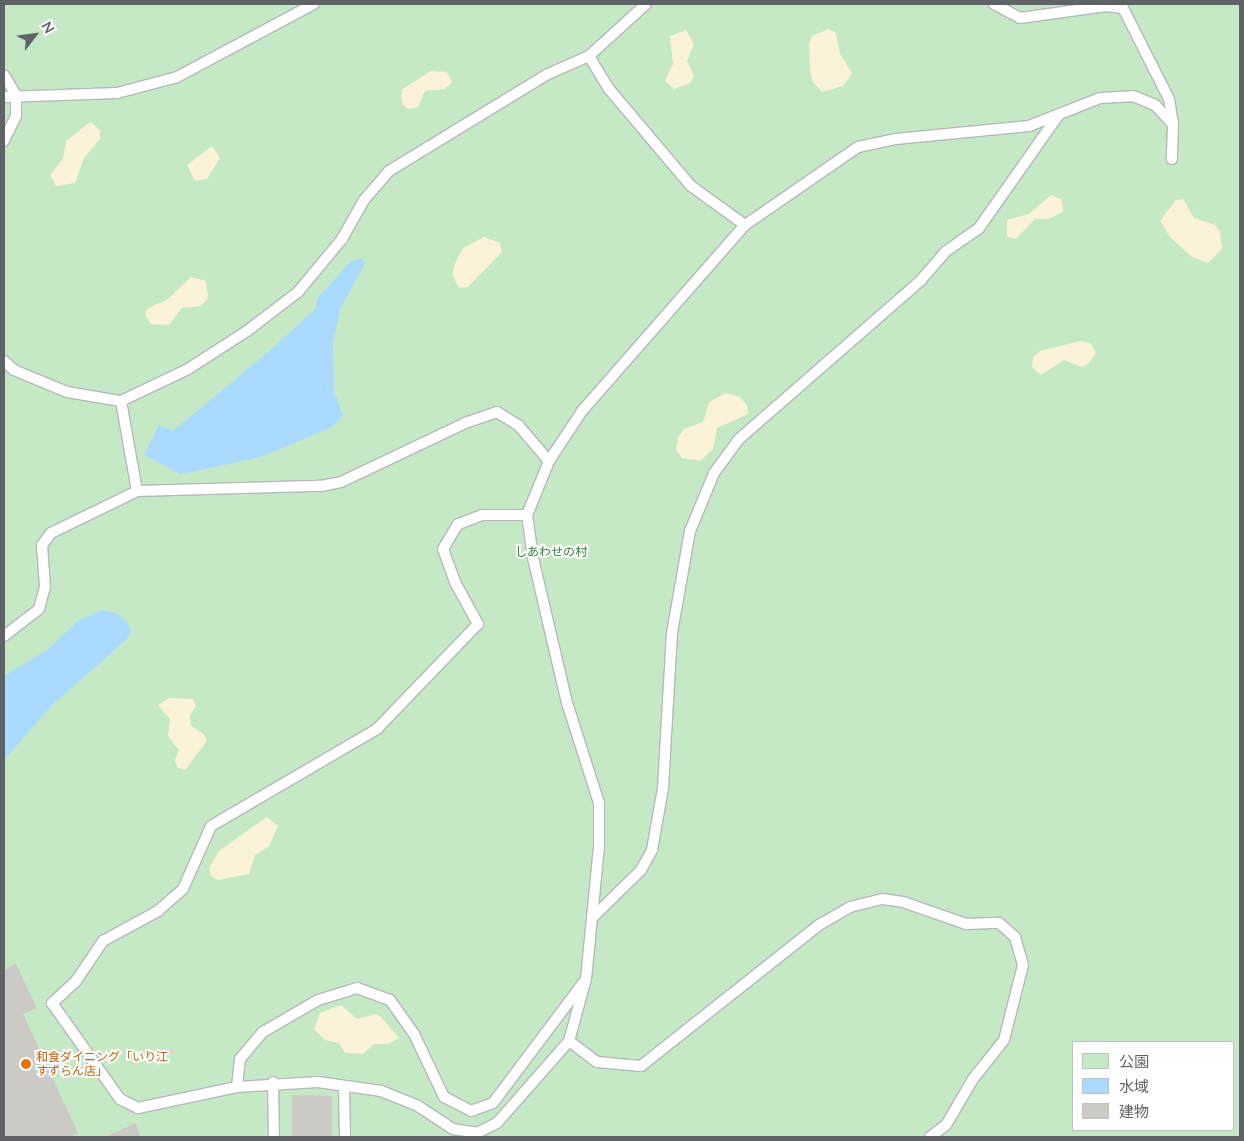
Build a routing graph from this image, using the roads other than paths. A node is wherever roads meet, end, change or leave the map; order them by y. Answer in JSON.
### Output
{"nodes":[{"id":1,"x":314,"y":4,"type":"edge"},
{"id":2,"x":646,"y":4,"type":"edge"},
{"id":3,"x":994,"y":4,"type":"edge"},
{"id":4,"x":589,"y":56,"type":"junction"},
{"id":5,"x":4,"y":75,"type":"edge"},
{"id":6,"x":16,"y":95,"type":"junction"},
{"id":7,"x":4,"y":97,"type":"edge"},
{"id":8,"x":1059,"y":114,"type":"junction"},
{"id":9,"x":1173,"y":124,"type":"junction"},
{"id":10,"x":4,"y":141,"type":"edge"},
{"id":11,"x":1172,"y":159,"type":"dead end"},
{"id":12,"x":745,"y":225,"type":"junction"},
{"id":13,"x":4,"y":361,"type":"edge"},
{"id":14,"x":122,"y":401,"type":"junction"},
{"id":15,"x":549,"y":461,"type":"junction"},
{"id":16,"x":137,"y":491,"type":"junction"},
{"id":17,"x":527,"y":515,"type":"junction"},
{"id":18,"x":4,"y":636,"type":"edge"},
{"id":19,"x":592,"y":918,"type":"junction"},
{"id":20,"x":586,"y":979,"type":"junction"},
{"id":21,"x":569,"y":1041,"type":"junction"},
{"id":22,"x":273,"y":1082,"type":"junction"},
{"id":23,"x":344,"y":1086,"type":"junction"},
{"id":24,"x":237,"y":1087,"type":"junction"},
{"id":25,"x":274,"y":1137,"type":"edge"},
{"id":26,"x":345,"y":1137,"type":"edge"},
{"id":27,"x":930,"y":1137,"type":"edge"}],
"edges":[{"from":1,"to":6,"type":"lane"},
{"from":2,"to":4,"type":"lane"},
{"from":3,"to":9,"type":"lane"},
{"from":4,"to":12,"type":"lane"},
{"from":4,"to":14,"type":"lane"},
{"from":5,"to":6,"type":"lane"},
{"from":6,"to":7,"type":"lane"},
{"from":6,"to":10,"type":"lane"},
{"from":8,"to":9,"type":"lane"},
{"from":8,"to":12,"type":"lane"},
{"from":8,"to":19,"type":"lane"},
{"from":9,"to":11,"type":"lane"},
{"from":12,"to":15,"type":"lane"},
{"from":13,"to":14,"type":"lane"},
{"from":14,"to":16,"type":"lane"},
{"from":15,"to":16,"type":"lane"},
{"from":15,"to":17,"type":"lane"},
{"from":16,"to":18,"type":"lane"},
{"from":17,"to":19,"type":"lane"},
{"from":17,"to":24,"type":"lane"},
{"from":19,"to":20,"type":"lane"},
{"from":20,"to":21,"type":"lane"},
{"from":20,"to":24,"type":"lane"},
{"from":21,"to":23,"type":"lane"},
{"from":21,"to":27,"type":"lane"},
{"from":22,"to":23,"type":"lane"},
{"from":22,"to":24,"type":"lane"},
{"from":22,"to":25,"type":"lane"},
{"from":23,"to":26,"type":"lane"}]}
